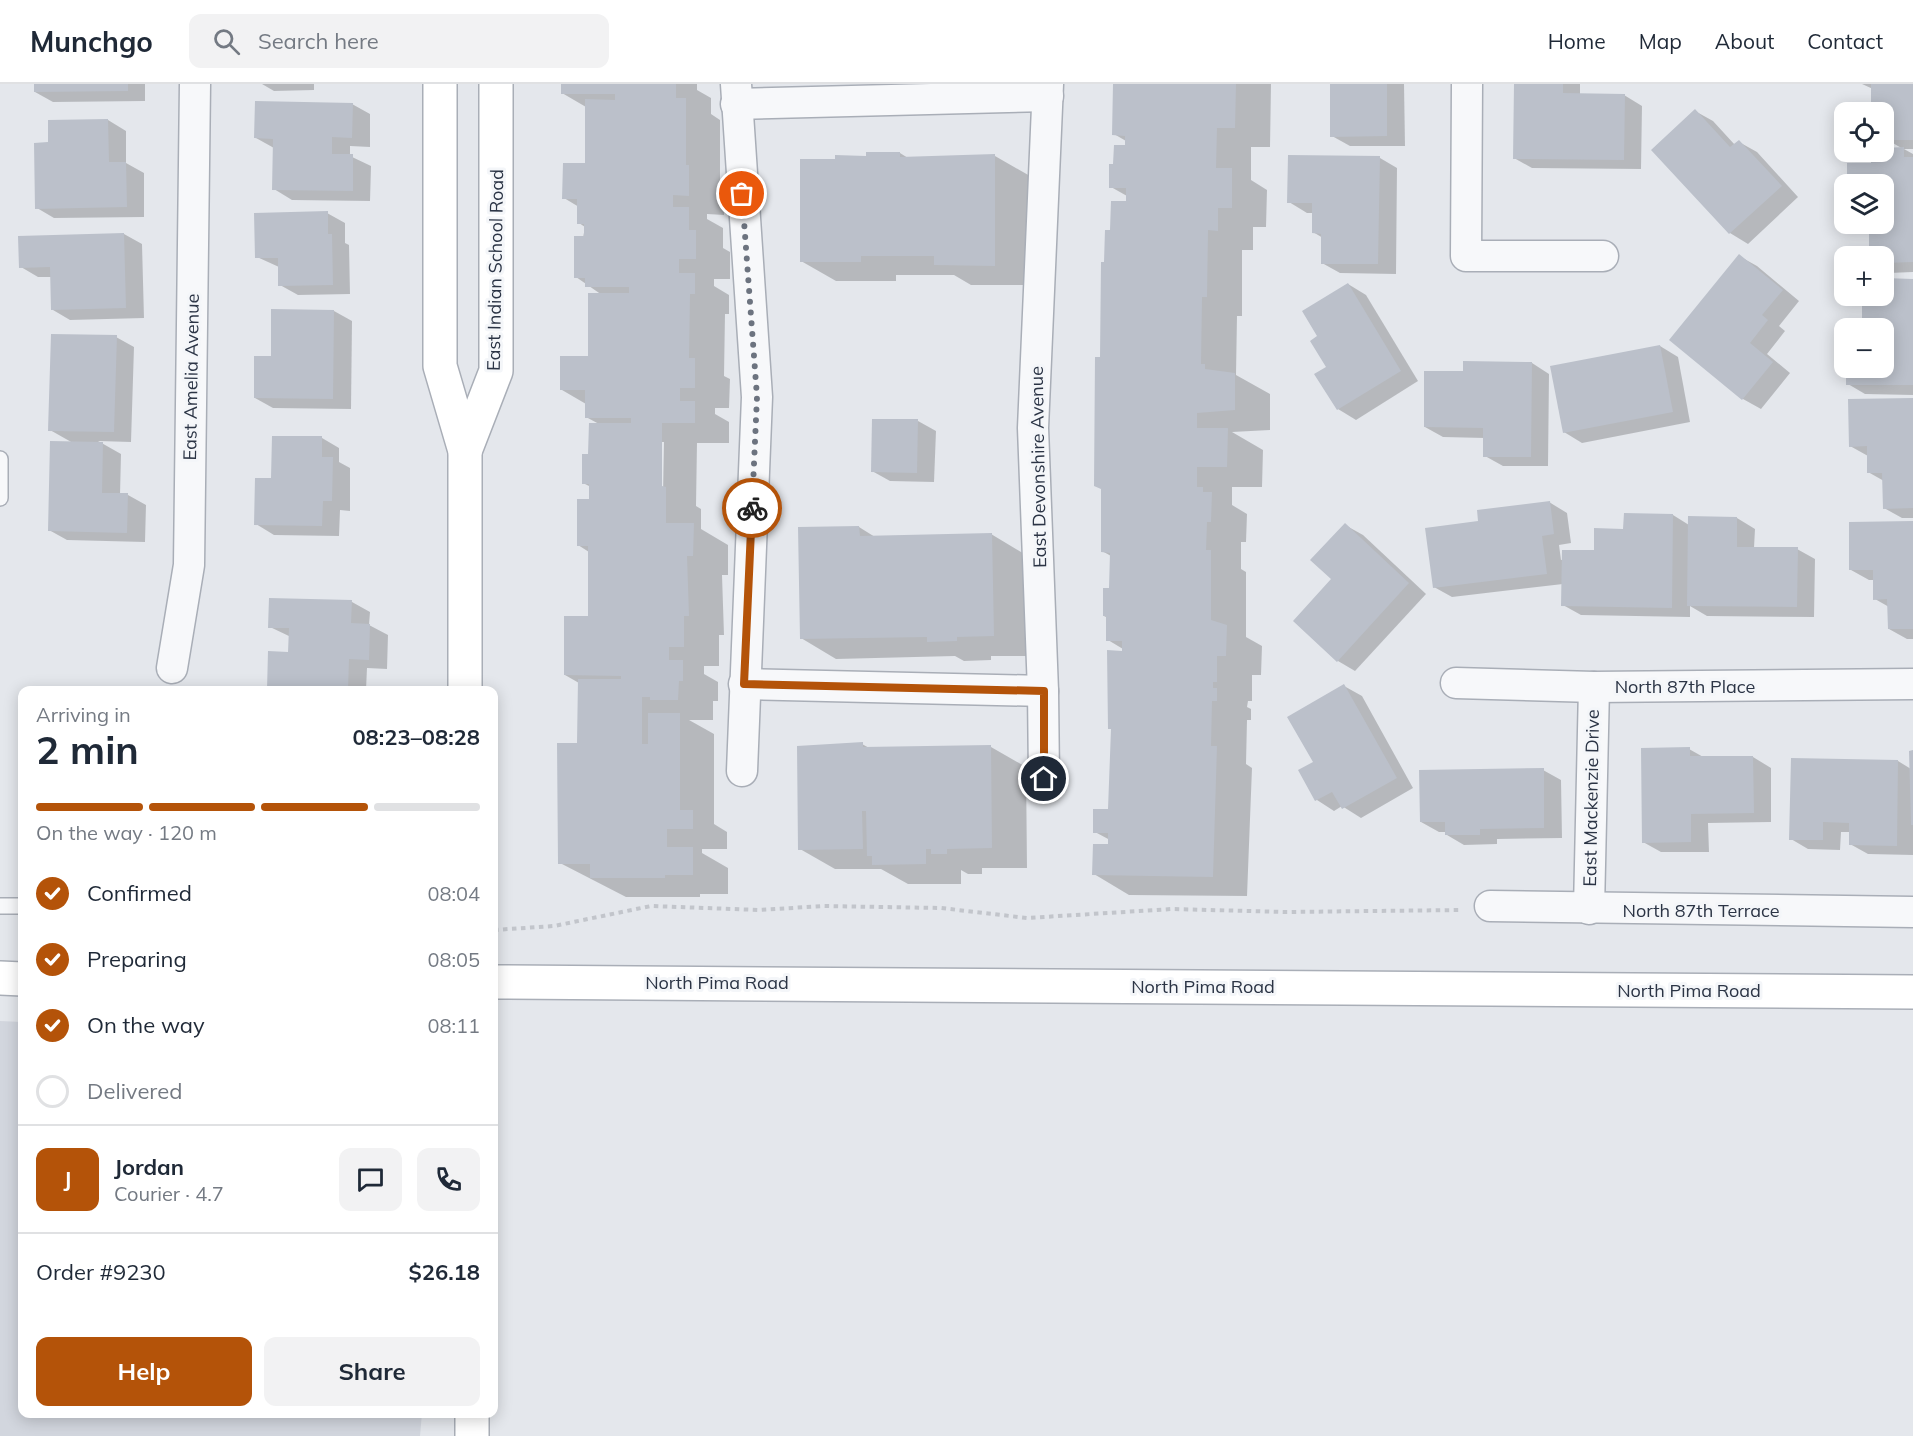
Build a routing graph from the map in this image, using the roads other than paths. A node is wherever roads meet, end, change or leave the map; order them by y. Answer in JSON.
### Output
{"nodes":[{"id":1,"x":195,"y":84,"type":"edge"},
{"id":2,"x":440,"y":84,"type":"edge"},
{"id":3,"x":496,"y":84,"type":"edge"},
{"id":4,"x":1467,"y":84,"type":"edge"},
{"id":5,"x":1048,"y":90,"type":"edge"},
{"id":6,"x":736,"y":94,"type":"edge"},
{"id":7,"x":1603,"y":256,"type":"dead end"},
{"id":8,"x":465,"y":451,"type":"junction"},
{"id":9,"x":0,"y":459,"type":"edge"},
{"id":10,"x":0,"y":498,"type":"edge"},
{"id":11,"x":172,"y":668,"type":"dead end"},
{"id":12,"x":1456,"y":683,"type":"dead end"},
{"id":13,"x":744,"y":684,"type":"junction"},
{"id":14,"x":1913,"y":684,"type":"edge"},
{"id":15,"x":465,"y":686,"type":"edge"},
{"id":16,"x":1594,"y":687,"type":"junction"},
{"id":17,"x":1044,"y":691,"type":"junction"},
{"id":18,"x":742,"y":771,"type":"dead end"},
{"id":19,"x":1044,"y":779,"type":"dead end"},
{"id":20,"x":0,"y":906,"type":"edge"},
{"id":21,"x":18,"y":906,"type":"edge"},
{"id":22,"x":1490,"y":906,"type":"road end"},
{"id":23,"x":1588,"y":909,"type":"junction"},
{"id":24,"x":1913,"y":912,"type":"edge"},
{"id":25,"x":0,"y":978,"type":"edge"},
{"id":26,"x":18,"y":979,"type":"edge"},
{"id":27,"x":498,"y":981,"type":"edge"},
{"id":28,"x":1913,"y":992,"type":"edge"},
{"id":29,"x":472,"y":1418,"type":"edge"},
{"id":30,"x":472,"y":1436,"type":"edge"}],
"edges":[{"from":1,"to":11,"type":"street","name":"East Amelia Avenue"},
{"from":2,"to":8,"type":"main road","name":"East Indian School Road"},
{"from":3,"to":8,"type":"main road","name":"East Indian School Road"},
{"from":4,"to":7,"type":"street"},
{"from":5,"to":6,"type":"street"},
{"from":5,"to":17,"type":"street","name":"East Devonshire Avenue"},
{"from":6,"to":13,"type":"street"},
{"from":8,"to":15,"type":"main road","name":"East Indian School Road"},
{"from":9,"to":10,"type":"lane"},
{"from":12,"to":16,"type":"street","name":"North 87th Place"},
{"from":13,"to":17,"type":"street"},
{"from":13,"to":18,"type":"street"},
{"from":14,"to":16,"type":"street","name":"North 87th Place"},
{"from":16,"to":23,"type":"street","name":"East Mackenzie Drive"},
{"from":17,"to":19,"type":"street","name":"East Devonshire Avenue"},
{"from":20,"to":21,"type":"lane"},
{"from":22,"to":23,"type":"street","name":"North 87th Terrace"},
{"from":23,"to":24,"type":"street","name":"North 87th Terrace"},
{"from":25,"to":26,"type":"main road"},
{"from":27,"to":28,"type":"main road","name":"North Pima Road"},
{"from":29,"to":30,"type":"main road"}]}
